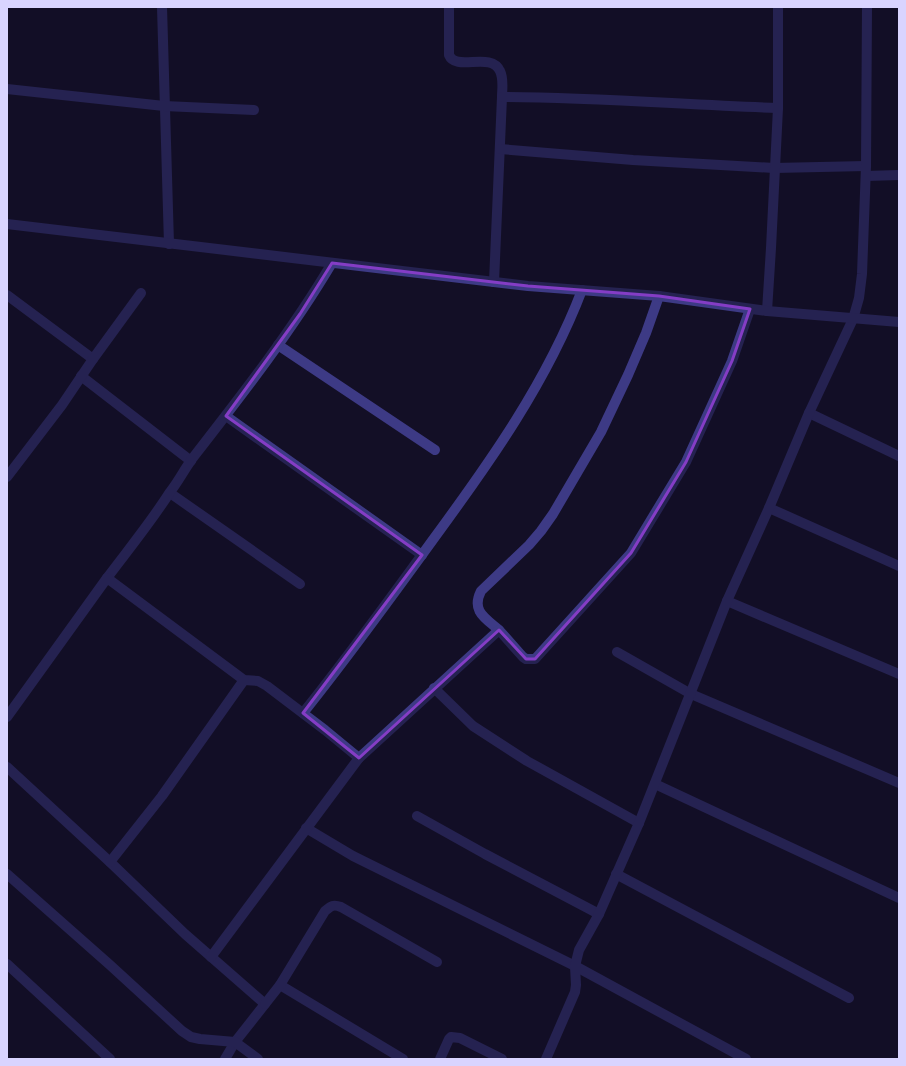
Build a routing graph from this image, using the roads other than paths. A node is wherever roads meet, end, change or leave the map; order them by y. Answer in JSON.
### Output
{"nodes":[{"id":1,"x":162,"y":7,"type":"edge"},
{"id":2,"x":449,"y":7,"type":"edge"},
{"id":3,"x":778,"y":7,"type":"edge"},
{"id":4,"x":867,"y":7,"type":"edge"},
{"id":5,"x":7,"y":89,"type":"edge"},
{"id":6,"x":502,"y":97,"type":"junction"},
{"id":7,"x":164,"y":106,"type":"junction"},
{"id":8,"x":778,"y":108,"type":"junction"},
{"id":9,"x":254,"y":110,"type":"dead end"},
{"id":10,"x":500,"y":149,"type":"junction"},
{"id":11,"x":866,"y":166,"type":"junction"},
{"id":12,"x":774,"y":168,"type":"junction"},
{"id":13,"x":899,"y":175,"type":"edge"},
{"id":14,"x":866,"y":176,"type":"junction"},
{"id":15,"x":7,"y":224,"type":"edge"},
{"id":16,"x":169,"y":244,"type":"junction"},
{"id":17,"x":332,"y":263,"type":"junction"},
{"id":18,"x":494,"y":282,"type":"junction"},
{"id":19,"x":582,"y":290,"type":"junction"},
{"id":20,"x":141,"y":293,"type":"dead end"},
{"id":21,"x":7,"y":295,"type":"edge"},
{"id":22,"x":659,"y":296,"type":"junction"},
{"id":23,"x":750,"y":309,"type":"junction"},
{"id":24,"x":767,"y":311,"type":"junction"},
{"id":25,"x":853,"y":319,"type":"junction"},
{"id":26,"x":899,"y":322,"type":"edge"},
{"id":27,"x":278,"y":345,"type":"junction"},
{"id":28,"x":93,"y":359,"type":"junction"},
{"id":29,"x":81,"y":376,"type":"junction"},
{"id":30,"x":809,"y":413,"type":"junction"},
{"id":31,"x":226,"y":416,"type":"junction"},
{"id":32,"x":435,"y":450,"type":"dead end"},
{"id":33,"x":899,"y":456,"type":"edge"},
{"id":34,"x":191,"y":461,"type":"junction"},
{"id":35,"x":7,"y":476,"type":"edge"},
{"id":36,"x":170,"y":493,"type":"junction"},
{"id":37,"x":769,"y":508,"type":"junction"},
{"id":38,"x":422,"y":555,"type":"junction"},
{"id":39,"x":899,"y":566,"type":"edge"},
{"id":40,"x":107,"y":578,"type":"junction"},
{"id":41,"x":300,"y":584,"type":"dead end"},
{"id":42,"x":727,"y":601,"type":"junction"},
{"id":43,"x":499,"y":630,"type":"junction"},
{"id":44,"x":617,"y":652,"type":"dead end"},
{"id":45,"x":899,"y":674,"type":"edge"},
{"id":46,"x":244,"y":680,"type":"junction"},
{"id":47,"x":434,"y":688,"type":"junction"},
{"id":48,"x":691,"y":694,"type":"junction"},
{"id":49,"x":304,"y":713,"type":"junction"},
{"id":50,"x":7,"y":717,"type":"edge"},
{"id":51,"x":359,"y":758,"type":"junction"},
{"id":52,"x":7,"y":767,"type":"edge"},
{"id":53,"x":899,"y":783,"type":"edge"},
{"id":54,"x":655,"y":784,"type":"junction"},
{"id":55,"x":417,"y":816,"type":"dead end"},
{"id":56,"x":639,"y":823,"type":"junction"},
{"id":57,"x":306,"y":828,"type":"junction"},
{"id":58,"x":110,"y":862,"type":"junction"},
{"id":59,"x":7,"y":874,"type":"edge"},
{"id":60,"x":616,"y":874,"type":"junction"},
{"id":61,"x":899,"y":898,"type":"edge"},
{"id":62,"x":599,"y":914,"type":"junction"},
{"id":63,"x":211,"y":957,"type":"junction"},
{"id":64,"x":436,"y":962,"type":"dead end"},
{"id":65,"x":7,"y":964,"type":"edge"},
{"id":66,"x":574,"y":966,"type":"junction"},
{"id":67,"x":280,"y":985,"type":"junction"},
{"id":68,"x":849,"y":998,"type":"dead end"},
{"id":69,"x":265,"y":1004,"type":"junction"},
{"id":70,"x":235,"y":1042,"type":"junction"},
{"id":71,"x":110,"y":1059,"type":"edge"},
{"id":72,"x":225,"y":1059,"type":"edge"},
{"id":73,"x":258,"y":1059,"type":"edge"},
{"id":74,"x":403,"y":1059,"type":"edge"},
{"id":75,"x":440,"y":1059,"type":"edge"},
{"id":76,"x":502,"y":1059,"type":"edge"},
{"id":77,"x":546,"y":1059,"type":"edge"},
{"id":78,"x":746,"y":1059,"type":"edge"}],
"edges":[{"from":1,"to":7,"type":"street"},
{"from":2,"to":6,"type":"street"},
{"from":3,"to":8,"type":"street"},
{"from":4,"to":11,"type":"street"},
{"from":5,"to":7,"type":"street"},
{"from":6,"to":8,"type":"street"},
{"from":6,"to":10,"type":"street"},
{"from":7,"to":9,"type":"street"},
{"from":7,"to":16,"type":"street"},
{"from":8,"to":12,"type":"street"},
{"from":10,"to":12,"type":"street"},
{"from":10,"to":18,"type":"street"},
{"from":11,"to":12,"type":"street"},
{"from":11,"to":14,"type":"street"},
{"from":12,"to":24,"type":"street"},
{"from":13,"to":14,"type":"street"},
{"from":14,"to":25,"type":"street"},
{"from":15,"to":16,"type":"street"},
{"from":16,"to":17,"type":"street"},
{"from":17,"to":18,"type":"street"},
{"from":17,"to":27,"type":"street"},
{"from":18,"to":19,"type":"street"},
{"from":19,"to":22,"type":"street"},
{"from":19,"to":38,"type":"street"},
{"from":20,"to":28,"type":"street"},
{"from":21,"to":28,"type":"street"},
{"from":22,"to":23,"type":"street"},
{"from":22,"to":43,"type":"street"},
{"from":23,"to":24,"type":"street"},
{"from":23,"to":43,"type":"street"},
{"from":24,"to":25,"type":"street"},
{"from":25,"to":26,"type":"street"},
{"from":25,"to":30,"type":"street"},
{"from":27,"to":31,"type":"street"},
{"from":27,"to":32,"type":"street"},
{"from":28,"to":29,"type":"street"},
{"from":29,"to":34,"type":"street"},
{"from":29,"to":35,"type":"street"},
{"from":30,"to":33,"type":"street"},
{"from":30,"to":37,"type":"street"},
{"from":31,"to":34,"type":"street"},
{"from":31,"to":38,"type":"street"},
{"from":34,"to":36,"type":"street"},
{"from":36,"to":40,"type":"street"},
{"from":36,"to":41,"type":"street"},
{"from":37,"to":39,"type":"street"},
{"from":37,"to":42,"type":"street"},
{"from":38,"to":49,"type":"street"},
{"from":40,"to":46,"type":"street"},
{"from":40,"to":50,"type":"street"},
{"from":42,"to":45,"type":"street"},
{"from":42,"to":48,"type":"street"},
{"from":43,"to":47,"type":"street"},
{"from":44,"to":48,"type":"street"},
{"from":46,"to":49,"type":"street"},
{"from":46,"to":58,"type":"street"},
{"from":47,"to":51,"type":"street"},
{"from":47,"to":56,"type":"street"},
{"from":48,"to":53,"type":"street"},
{"from":48,"to":54,"type":"street"},
{"from":49,"to":51,"type":"street"},
{"from":51,"to":57,"type":"street"},
{"from":52,"to":58,"type":"street"},
{"from":54,"to":56,"type":"street"},
{"from":54,"to":61,"type":"street"},
{"from":55,"to":62,"type":"street"},
{"from":56,"to":60,"type":"street"},
{"from":57,"to":63,"type":"street"},
{"from":57,"to":66,"type":"street"},
{"from":58,"to":63,"type":"street"},
{"from":59,"to":70,"type":"street"},
{"from":60,"to":62,"type":"street"},
{"from":60,"to":68,"type":"street"},
{"from":62,"to":66,"type":"street"},
{"from":63,"to":69,"type":"street"},
{"from":64,"to":67,"type":"street"},
{"from":65,"to":71,"type":"street"},
{"from":66,"to":77,"type":"street"},
{"from":66,"to":78,"type":"street"},
{"from":67,"to":69,"type":"street"},
{"from":67,"to":74,"type":"street"},
{"from":69,"to":70,"type":"street"},
{"from":70,"to":72,"type":"street"},
{"from":70,"to":73,"type":"street"},
{"from":75,"to":76,"type":"street"}]}
